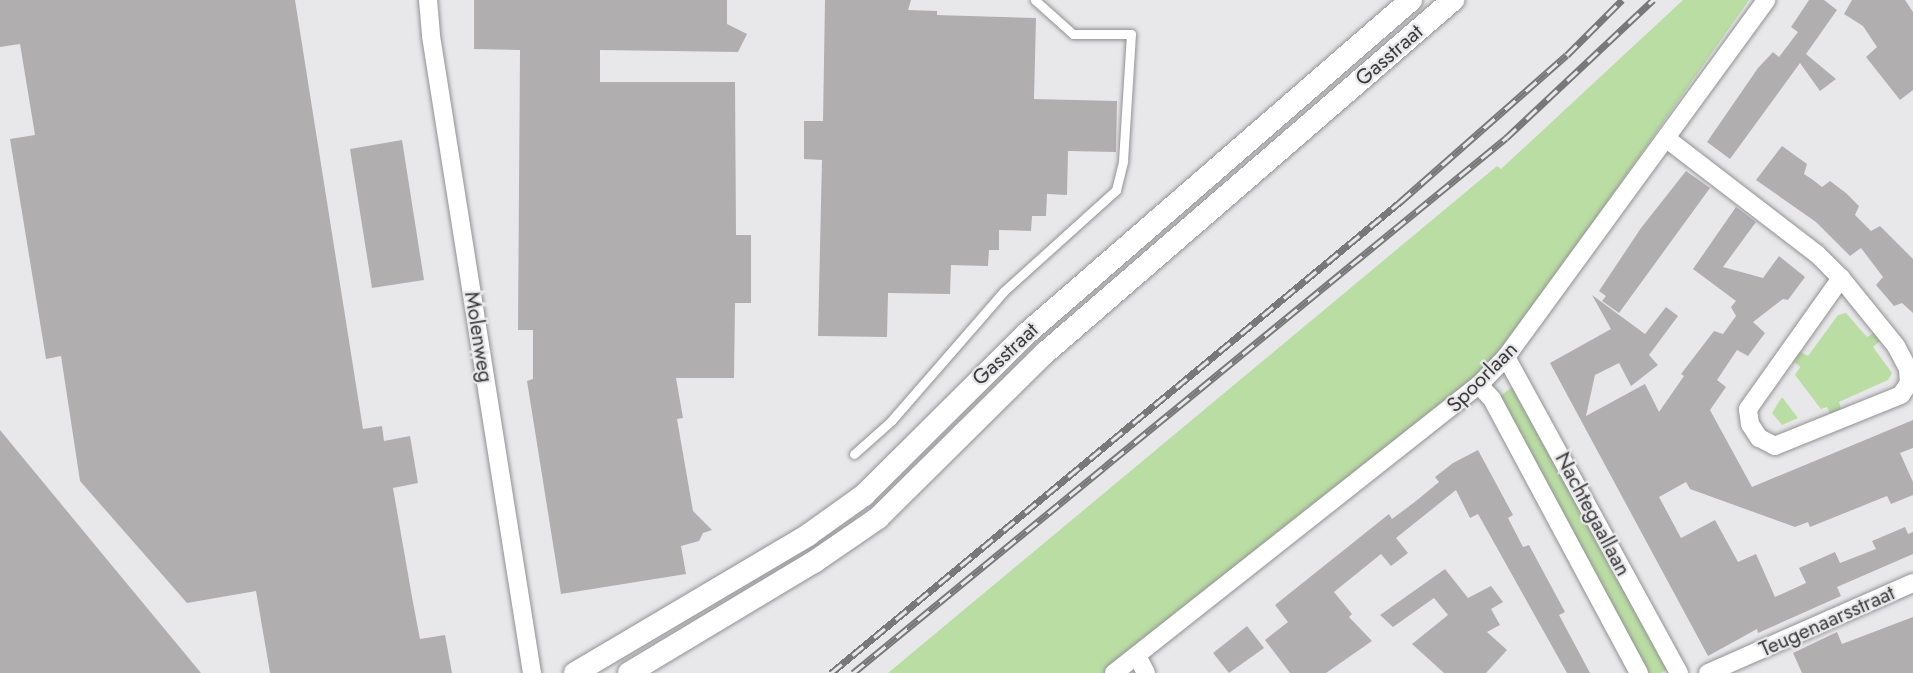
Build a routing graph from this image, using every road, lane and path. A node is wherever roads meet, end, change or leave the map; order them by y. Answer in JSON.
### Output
{"nodes":[{"id":1,"x":428,"y":0,"type":"edge"},
{"id":2,"x":1035,"y":0,"type":"edge"},
{"id":3,"x":1411,"y":0,"type":"edge"},
{"id":4,"x":1453,"y":0,"type":"edge"},
{"id":5,"x":1766,"y":0,"type":"edge"},
{"id":6,"x":1667,"y":139,"type":"junction"},
{"id":7,"x":1841,"y":278,"type":"junction"},
{"id":8,"x":1506,"y":357,"type":"junction"},
{"id":9,"x":1479,"y":385,"type":"junction"},
{"id":10,"x":854,"y":454,"type":"dead end"},
{"id":11,"x":1913,"y":583,"type":"edge"},
{"id":12,"x":1137,"y":656,"type":"junction"},
{"id":13,"x":532,"y":673,"type":"edge"},
{"id":14,"x":575,"y":673,"type":"edge"},
{"id":15,"x":628,"y":673,"type":"edge"},
{"id":16,"x":1114,"y":673,"type":"edge"},
{"id":17,"x":1146,"y":673,"type":"edge"},
{"id":18,"x":1639,"y":673,"type":"edge"},
{"id":19,"x":1679,"y":673,"type":"edge"},
{"id":20,"x":1708,"y":673,"type":"edge"}],
"edges":[{"from":1,"to":13,"type":"street","name":"Molenweg"},
{"from":2,"to":10,"type":"lane"},
{"from":3,"to":14,"type":"street","name":"Gasstraat"},
{"from":4,"to":15,"type":"street","name":"Gasstraat"},
{"from":5,"to":6,"type":"street","name":"Spoorlaan"},
{"from":6,"to":7,"type":"street"},
{"from":6,"to":8,"type":"street","name":"Spoorlaan"},
{"from":7,"to":7,"type":"street"},
{"from":8,"to":9,"type":"street","name":"Spoorlaan"},
{"from":8,"to":19,"type":"street","name":"Nachtegaallaan"},
{"from":9,"to":12,"type":"street","name":"Spoorlaan"},
{"from":9,"to":18,"type":"street","name":"Nachtegaallaan"},
{"from":11,"to":20,"type":"street","name":"Teugenaarsstraat"},
{"from":12,"to":16,"type":"street","name":"Spoorlaan"},
{"from":12,"to":17,"type":"street"}]}
